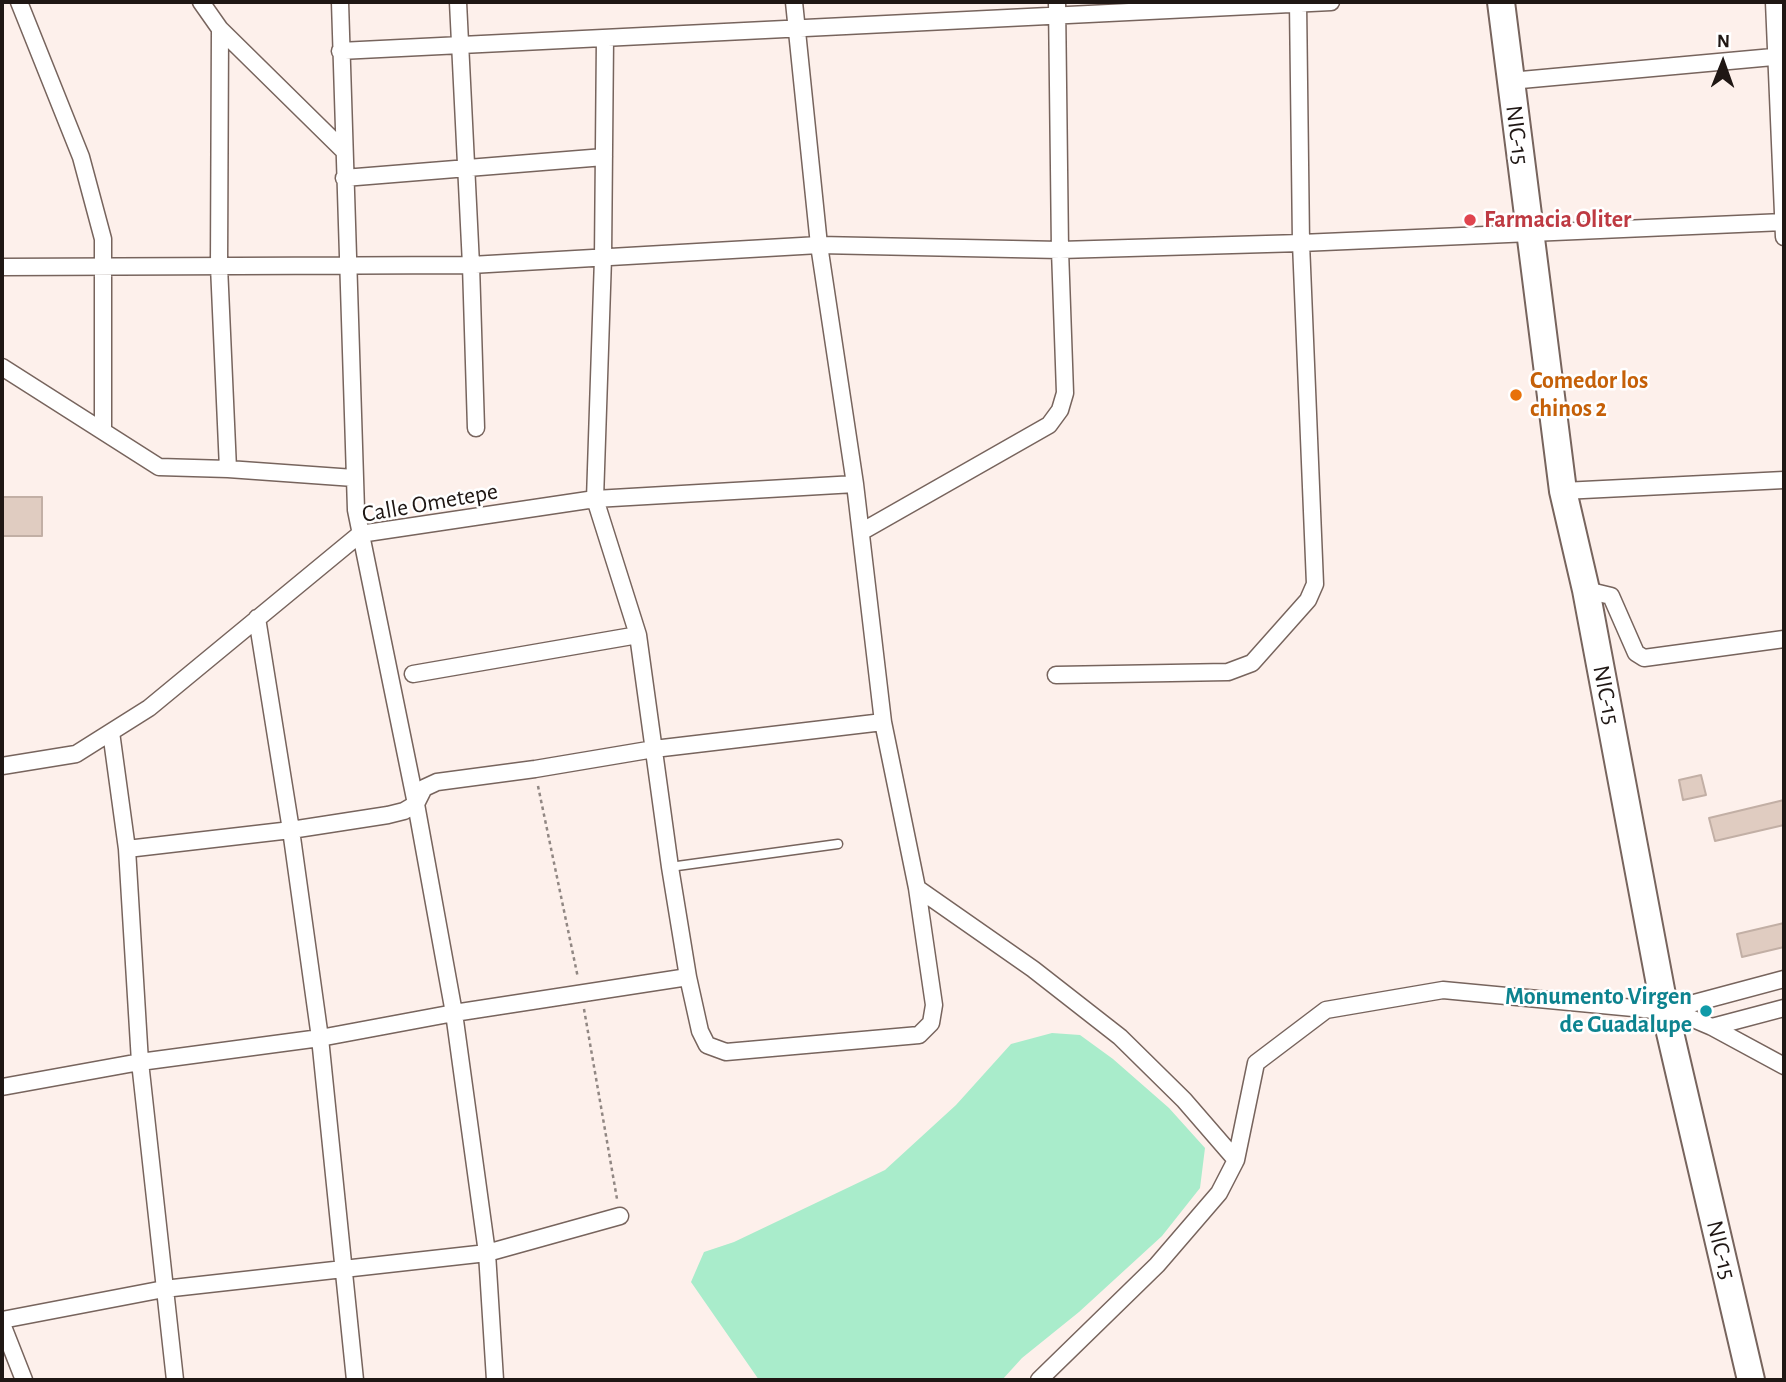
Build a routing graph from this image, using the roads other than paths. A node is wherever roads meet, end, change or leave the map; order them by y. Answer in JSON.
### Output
{"nodes":[{"id":1,"x":19,"y":2,"type":"edge"},
{"id":2,"x":201,"y":2,"type":"edge"},
{"id":3,"x":340,"y":2,"type":"edge"},
{"id":4,"x":458,"y":2,"type":"edge"},
{"id":5,"x":794,"y":2,"type":"edge"},
{"id":6,"x":1331,"y":2,"type":"edge"},
{"id":7,"x":1501,"y":2,"type":"edge"},
{"id":8,"x":1774,"y":2,"type":"edge"},
{"id":9,"x":1298,"y":3,"type":"edge"},
{"id":10,"x":1058,"y":8,"type":"edge"},
{"id":11,"x":796,"y":28,"type":"junction"},
{"id":12,"x":220,"y":29,"type":"junction"},
{"id":13,"x":605,"y":38,"type":"junction"},
{"id":14,"x":458,"y":45,"type":"junction"},
{"id":15,"x":340,"y":51,"type":"junction"},
{"id":16,"x":1780,"y":57,"type":"edge"},
{"id":17,"x":1510,"y":81,"type":"junction"},
{"id":18,"x":343,"y":150,"type":"junction"},
{"id":19,"x":604,"y":157,"type":"junction"},
{"id":20,"x":466,"y":169,"type":"junction"},
{"id":21,"x":344,"y":178,"type":"junction"},
{"id":22,"x":1784,"y":227,"type":"edge"},
{"id":23,"x":1530,"y":234,"type":"junction"},
{"id":24,"x":1301,"y":243,"type":"junction"},
{"id":25,"x":819,"y":246,"type":"junction"},
{"id":26,"x":1060,"y":250,"type":"junction"},
{"id":27,"x":603,"y":258,"type":"junction"},
{"id":28,"x":471,"y":265,"type":"junction"},
{"id":29,"x":219,"y":266,"type":"junction"},
{"id":30,"x":348,"y":266,"type":"junction"},
{"id":31,"x":2,"y":267,"type":"edge"},
{"id":32,"x":104,"y":267,"type":"junction"},
{"id":33,"x":2,"y":367,"type":"edge"},
{"id":34,"x":476,"y":428,"type":"dead end"},
{"id":35,"x":103,"y":431,"type":"junction"},
{"id":36,"x":228,"y":468,"type":"junction"},
{"id":37,"x":354,"y":478,"type":"junction"},
{"id":38,"x":1784,"y":480,"type":"edge"},
{"id":39,"x":855,"y":484,"type":"junction"},
{"id":40,"x":1563,"y":491,"type":"junction"},
{"id":41,"x":595,"y":499,"type":"junction"},
{"id":42,"x":861,"y":532,"type":"junction"},
{"id":43,"x":360,"y":534,"type":"junction"},
{"id":44,"x":1586,"y":590,"type":"junction"},
{"id":45,"x":257,"y":618,"type":"junction"},
{"id":46,"x":638,"y":635,"type":"junction"},
{"id":47,"x":1784,"y":639,"type":"edge"},
{"id":48,"x":413,"y":674,"type":"dead end"},
{"id":49,"x":1056,"y":675,"type":"dead end"},
{"id":50,"x":883,"y":722,"type":"junction"},
{"id":51,"x":111,"y":732,"type":"junction"},
{"id":52,"x":654,"y":749,"type":"junction"},
{"id":53,"x":2,"y":766,"type":"edge"},
{"id":54,"x":416,"y":804,"type":"junction"},
{"id":55,"x":291,"y":830,"type":"junction"},
{"id":56,"x":838,"y":844,"type":"dead end"},
{"id":57,"x":127,"y":849,"type":"junction"},
{"id":58,"x":670,"y":867,"type":"junction"},
{"id":59,"x":917,"y":888,"type":"junction"},
{"id":60,"x":688,"y":977,"type":"junction"},
{"id":61,"x":1784,"y":979,"type":"edge"},
{"id":62,"x":1784,"y":1008,"type":"edge"},
{"id":63,"x":1665,"y":1011,"type":"junction"},
{"id":64,"x":454,"y":1013,"type":"junction"},
{"id":65,"x":1712,"y":1027,"type":"junction"},
{"id":66,"x":320,"y":1038,"type":"junction"},
{"id":67,"x":140,"y":1062,"type":"junction"},
{"id":68,"x":1784,"y":1066,"type":"edge"},
{"id":69,"x":2,"y":1087,"type":"edge"},
{"id":70,"x":1236,"y":1160,"type":"junction"},
{"id":71,"x":620,"y":1216,"type":"dead end"},
{"id":72,"x":487,"y":1253,"type":"junction"},
{"id":73,"x":345,"y":1269,"type":"junction"},
{"id":74,"x":164,"y":1289,"type":"junction"},
{"id":75,"x":2,"y":1322,"type":"edge"},
{"id":76,"x":24,"y":1380,"type":"edge"},
{"id":77,"x":175,"y":1380,"type":"edge"},
{"id":78,"x":355,"y":1380,"type":"edge"},
{"id":79,"x":495,"y":1380,"type":"edge"},
{"id":80,"x":1040,"y":1380,"type":"edge"},
{"id":81,"x":1751,"y":1380,"type":"edge"}],
"edges":[{"from":1,"to":32,"type":"street"},
{"from":2,"to":12,"type":"street"},
{"from":3,"to":15,"type":"street"},
{"from":4,"to":14,"type":"street"},
{"from":5,"to":11,"type":"street"},
{"from":6,"to":9,"type":"street"},
{"from":7,"to":17,"type":"highway","name":"NIC-15","number":"NIC-15"},
{"from":8,"to":16,"type":"street"},
{"from":9,"to":10,"type":"street"},
{"from":9,"to":24,"type":"street"},
{"from":10,"to":11,"type":"street"},
{"from":10,"to":26,"type":"street"},
{"from":11,"to":13,"type":"street"},
{"from":11,"to":25,"type":"street"},
{"from":12,"to":18,"type":"street"},
{"from":12,"to":29,"type":"street"},
{"from":13,"to":14,"type":"street"},
{"from":13,"to":19,"type":"street"},
{"from":14,"to":15,"type":"street"},
{"from":14,"to":20,"type":"street"},
{"from":15,"to":18,"type":"street"},
{"from":16,"to":17,"type":"street"},
{"from":16,"to":22,"type":"street"},
{"from":17,"to":23,"type":"highway","name":"NIC-15","number":"NIC-15"},
{"from":18,"to":21,"type":"street"},
{"from":19,"to":20,"type":"street"},
{"from":19,"to":27,"type":"street"},
{"from":20,"to":21,"type":"street"},
{"from":20,"to":28,"type":"street"},
{"from":21,"to":30,"type":"street"},
{"from":22,"to":23,"type":"street"},
{"from":23,"to":24,"type":"street"},
{"from":23,"to":40,"type":"highway","name":"NIC-15","number":"NIC-15"},
{"from":24,"to":26,"type":"street"},
{"from":24,"to":49,"type":"street"},
{"from":25,"to":26,"type":"street"},
{"from":25,"to":27,"type":"street"},
{"from":25,"to":39,"type":"street"},
{"from":26,"to":42,"type":"street"},
{"from":27,"to":28,"type":"street"},
{"from":27,"to":41,"type":"street"},
{"from":28,"to":30,"type":"street"},
{"from":28,"to":34,"type":"street"},
{"from":29,"to":30,"type":"street"},
{"from":29,"to":32,"type":"street"},
{"from":29,"to":36,"type":"street"},
{"from":30,"to":37,"type":"street"},
{"from":31,"to":32,"type":"street"},
{"from":32,"to":35,"type":"street"},
{"from":33,"to":35,"type":"street"},
{"from":35,"to":36,"type":"street"},
{"from":36,"to":37,"type":"street"},
{"from":37,"to":43,"type":"street"},
{"from":38,"to":40,"type":"street"},
{"from":39,"to":41,"type":"street","name":"Calle Ometepe"},
{"from":39,"to":42,"type":"street"},
{"from":40,"to":44,"type":"highway","name":"NIC-15","number":"NIC-15"},
{"from":41,"to":43,"type":"street","name":"Calle Ometepe"},
{"from":41,"to":46,"type":"street"},
{"from":42,"to":50,"type":"street"},
{"from":43,"to":45,"type":"street","name":"Calle Ometepe"},
{"from":43,"to":54,"type":"street"},
{"from":44,"to":47,"type":"street"},
{"from":44,"to":63,"type":"highway","name":"NIC-15","number":"NIC-15"},
{"from":45,"to":51,"type":"street","name":"Calle Ometepe"},
{"from":45,"to":55,"type":"street"},
{"from":46,"to":48,"type":"street"},
{"from":46,"to":52,"type":"street"},
{"from":50,"to":52,"type":"street"},
{"from":50,"to":59,"type":"street"},
{"from":51,"to":53,"type":"street","name":"Calle Ometepe"},
{"from":51,"to":57,"type":"street"},
{"from":52,"to":54,"type":"street"},
{"from":52,"to":58,"type":"street"},
{"from":54,"to":55,"type":"street"},
{"from":54,"to":64,"type":"street"},
{"from":55,"to":57,"type":"street"},
{"from":55,"to":66,"type":"street"},
{"from":56,"to":58,"type":"lane"},
{"from":57,"to":67,"type":"street"},
{"from":58,"to":60,"type":"street"},
{"from":59,"to":60,"type":"street"},
{"from":59,"to":70,"type":"street"},
{"from":60,"to":64,"type":"street"},
{"from":61,"to":63,"type":"street"},
{"from":62,"to":65,"type":"street"},
{"from":63,"to":65,"type":"street"},
{"from":63,"to":70,"type":"street"},
{"from":63,"to":81,"type":"highway","name":"NIC-15","number":"NIC-15"},
{"from":64,"to":66,"type":"street"},
{"from":64,"to":72,"type":"street"},
{"from":65,"to":68,"type":"street"},
{"from":66,"to":67,"type":"street"},
{"from":66,"to":73,"type":"street"},
{"from":67,"to":69,"type":"street"},
{"from":67,"to":74,"type":"street"},
{"from":70,"to":80,"type":"street"},
{"from":71,"to":72,"type":"street"},
{"from":72,"to":73,"type":"street"},
{"from":72,"to":79,"type":"street"},
{"from":73,"to":74,"type":"street"},
{"from":73,"to":78,"type":"street"},
{"from":74,"to":75,"type":"street"},
{"from":74,"to":77,"type":"street"},
{"from":75,"to":76,"type":"street"}]}
